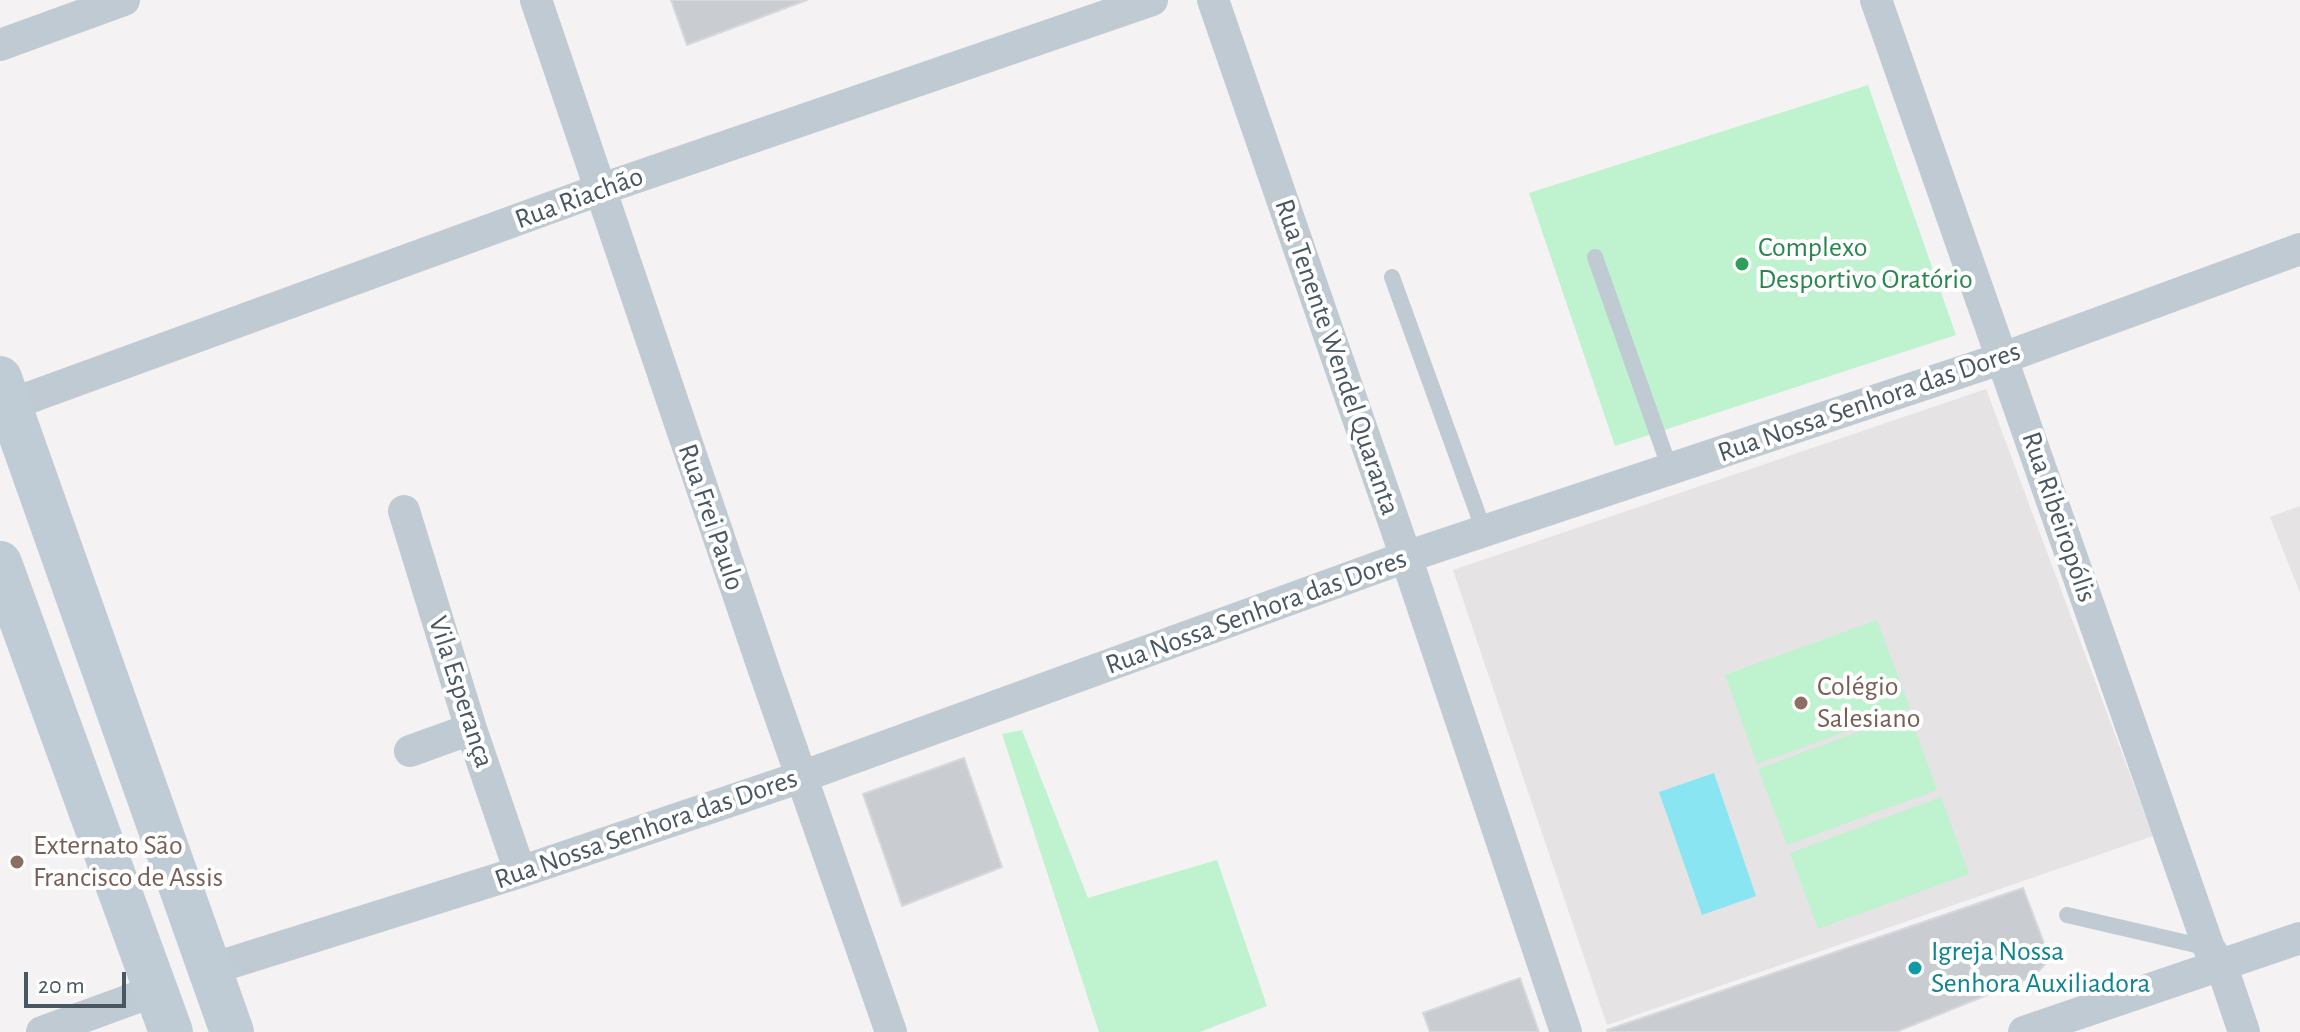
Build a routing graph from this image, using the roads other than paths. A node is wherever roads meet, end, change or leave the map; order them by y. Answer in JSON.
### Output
{"nodes":[{"id":1,"x":124,"y":0,"type":"edge"},
{"id":2,"x":536,"y":0,"type":"edge"},
{"id":3,"x":1152,"y":0,"type":"edge"},
{"id":4,"x":1213,"y":0,"type":"edge"},
{"id":5,"x":1876,"y":0,"type":"edge"},
{"id":6,"x":0,"y":45,"type":"edge"},
{"id":7,"x":599,"y":190,"type":"junction"},
{"id":8,"x":2300,"y":249,"type":"edge"},
{"id":9,"x":1595,"y":257,"type":"dead end"},
{"id":10,"x":1392,"y":277,"type":"dead end"},
{"id":11,"x":2003,"y":358,"type":"junction"},
{"id":12,"x":5,"y":392,"type":"edge"},
{"id":13,"x":1670,"y":469,"type":"junction"},
{"id":14,"x":404,"y":511,"type":"dead end"},
{"id":15,"x":1484,"y":531,"type":"junction"},
{"id":16,"x":1406,"y":557,"type":"junction"},
{"id":17,"x":0,"y":563,"type":"edge"},
{"id":18,"x":83,"y":608,"type":"junction"},
{"id":19,"x":23,"y":630,"type":"junction"},
{"id":20,"x":471,"y":729,"type":"junction"},
{"id":21,"x":410,"y":751,"type":"dead end"},
{"id":22,"x":801,"y":777,"type":"junction"},
{"id":23,"x":520,"y":872,"type":"junction"},
{"id":24,"x":2067,"y":915,"type":"dead end"},
{"id":25,"x":2300,"y":938,"type":"edge"},
{"id":26,"x":2215,"y":957,"type":"junction"},
{"id":27,"x":211,"y":969,"type":"junction"},
{"id":28,"x":157,"y":990,"type":"junction"},
{"id":29,"x":42,"y":1032,"type":"edge"},
{"id":30,"x":171,"y":1032,"type":"edge"},
{"id":31,"x":232,"y":1032,"type":"edge"},
{"id":32,"x":891,"y":1032,"type":"edge"},
{"id":33,"x":1566,"y":1032,"type":"edge"},
{"id":34,"x":2024,"y":1032,"type":"edge"},
{"id":35,"x":2244,"y":1032,"type":"edge"}],
"edges":[{"from":1,"to":6,"type":"street"},
{"from":2,"to":7,"type":"street","name":"Rua Frei Paulo"},
{"from":3,"to":7,"type":"street","name":"Rua Riachão"},
{"from":4,"to":16,"type":"street","name":"Rua Tenente Wendel Quaranta"},
{"from":5,"to":11,"type":"street","name":"Rua Ribeiropólis"},
{"from":7,"to":12,"type":"street","name":"Rua Riachão"},
{"from":7,"to":22,"type":"street","name":"Rua Frei Paulo"},
{"from":8,"to":11,"type":"street","name":"Rua Nossa Senhora das Dores"},
{"from":9,"to":13,"type":"lane"},
{"from":10,"to":15,"type":"lane"},
{"from":11,"to":13,"type":"street","name":"Rua Nossa Senhora das Dores"},
{"from":11,"to":26,"type":"street","name":"Rua Ribeiropólis"},
{"from":12,"to":18,"type":"main road"},
{"from":13,"to":15,"type":"street","name":"Rua Nossa Senhora das Dores"},
{"from":14,"to":20,"type":"street","name":"Vila Esperança"},
{"from":15,"to":16,"type":"street","name":"Rua Nossa Senhora das Dores"},
{"from":16,"to":22,"type":"street","name":"Rua Nossa Senhora das Dores"},
{"from":16,"to":33,"type":"street","name":"Rua Tenente Wendel Quaranta"},
{"from":17,"to":19,"type":"main road"},
{"from":18,"to":19,"type":"main road"},
{"from":18,"to":27,"type":"main road"},
{"from":19,"to":28,"type":"main road"},
{"from":20,"to":21,"type":"street"},
{"from":20,"to":23,"type":"street","name":"Vila Esperança"},
{"from":22,"to":23,"type":"street","name":"Rua Nossa Senhora das Dores"},
{"from":22,"to":32,"type":"street","name":"Rua Frei Paulo"},
{"from":23,"to":27,"type":"street","name":"Rua Nossa Senhora das Dores"},
{"from":24,"to":26,"type":"lane"},
{"from":25,"to":26,"type":"street"},
{"from":26,"to":34,"type":"street"},
{"from":26,"to":35,"type":"street","name":"Rua Ribeiropólis"},
{"from":27,"to":31,"type":"main road"},
{"from":28,"to":29,"type":"street"},
{"from":28,"to":30,"type":"main road"}]}
